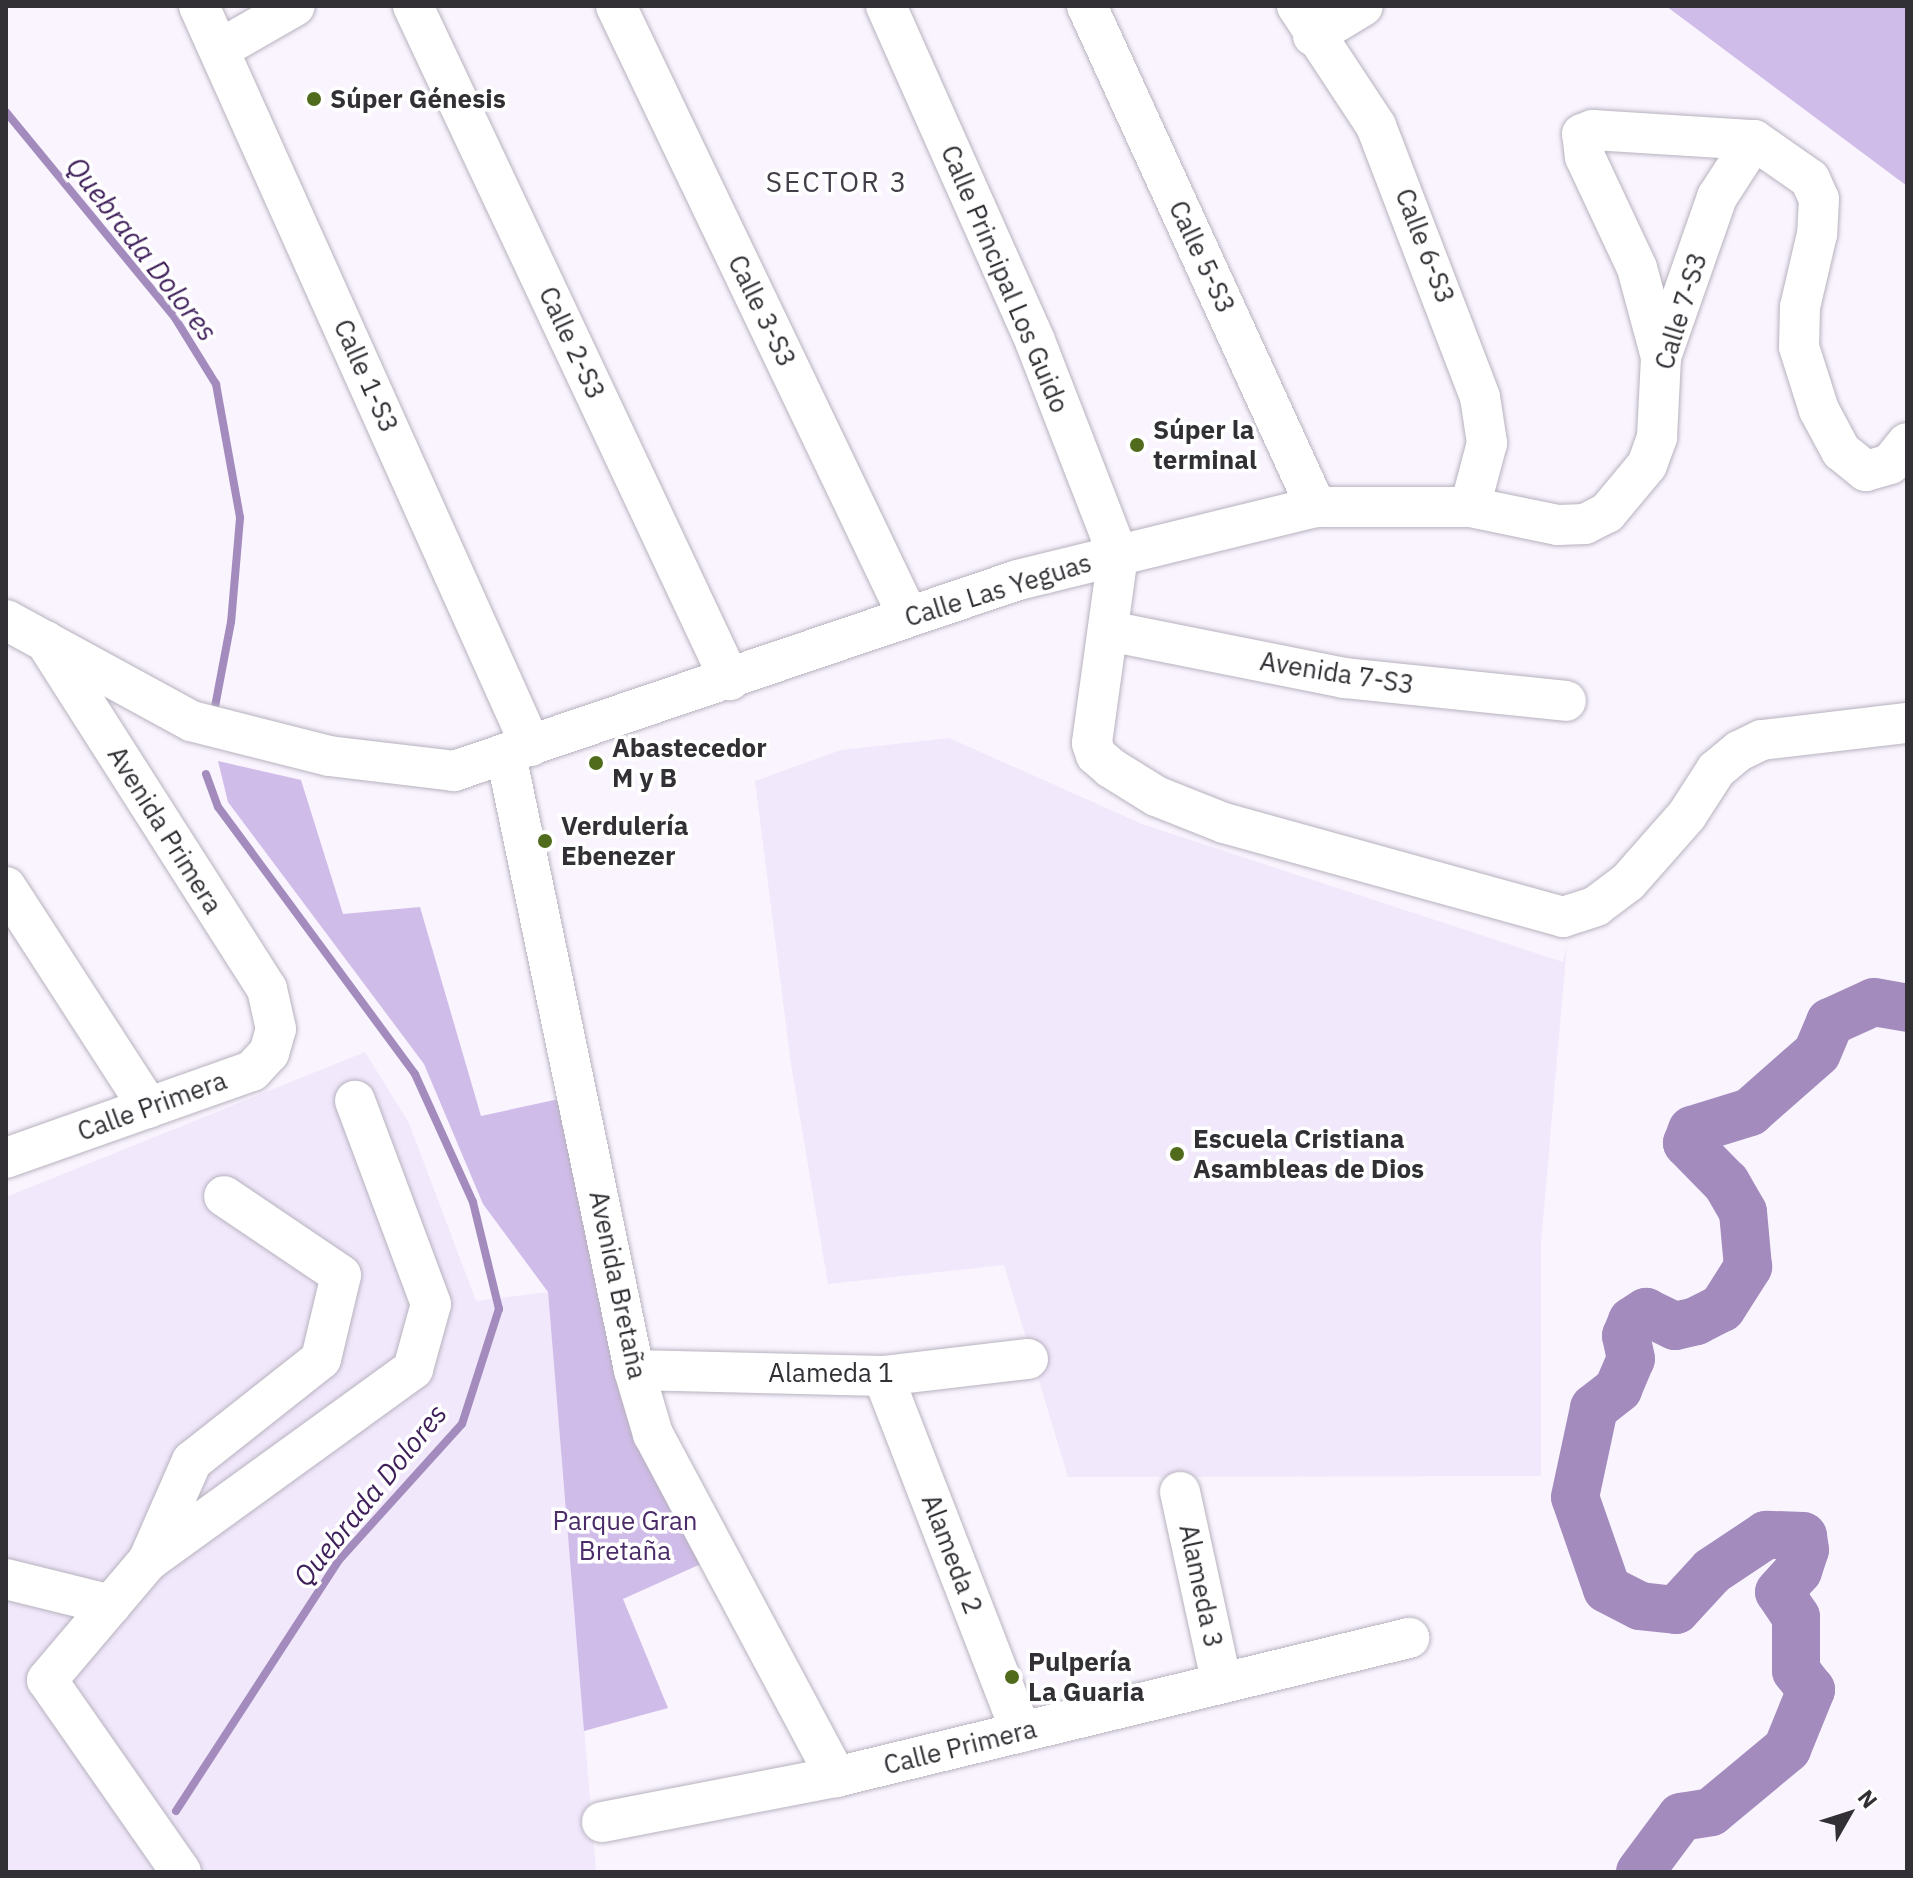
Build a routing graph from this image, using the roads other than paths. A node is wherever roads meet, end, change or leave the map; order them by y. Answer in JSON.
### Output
{"nodes":[{"id":1,"x":199,"y":6,"type":"edge"},
{"id":2,"x":295,"y":6,"type":"edge"},
{"id":3,"x":413,"y":6,"type":"edge"},
{"id":4,"x":616,"y":6,"type":"edge"},
{"id":5,"x":886,"y":6,"type":"edge"},
{"id":6,"x":1087,"y":6,"type":"edge"},
{"id":7,"x":1363,"y":6,"type":"edge"},
{"id":8,"x":1305,"y":21,"type":"edge"},
{"id":9,"x":220,"y":49,"type":"junction"},
{"id":10,"x":1754,"y":140,"type":"junction"},
{"id":11,"x":1661,"y":357,"type":"junction"},
{"id":12,"x":1907,"y":443,"type":"edge"},
{"id":13,"x":1316,"y":507,"type":"junction"},
{"id":14,"x":1470,"y":507,"type":"junction"},
{"id":15,"x":1118,"y":555,"type":"junction"},
{"id":16,"x":908,"y":616,"type":"junction"},
{"id":17,"x":6,"y":620,"type":"edge"},
{"id":18,"x":1109,"y":631,"type":"junction"},
{"id":19,"x":42,"y":636,"type":"junction"},
{"id":20,"x":730,"y":680,"type":"junction"},
{"id":21,"x":1566,"y":701,"type":"dead end"},
{"id":22,"x":1907,"y":723,"type":"edge"},
{"id":23,"x":518,"y":751,"type":"junction"},
{"id":24,"x":6,"y":887,"type":"edge"},
{"id":25,"x":276,"y":1029,"type":"joint"},
{"id":26,"x":355,"y":1101,"type":"dead end"},
{"id":27,"x":149,"y":1108,"type":"junction"},
{"id":28,"x":6,"y":1158,"type":"edge"},
{"id":29,"x":224,"y":1196,"type":"dead end"},
{"id":30,"x":1028,"y":1359,"type":"dead end"},
{"id":31,"x":634,"y":1370,"type":"junction"},
{"id":32,"x":883,"y":1376,"type":"junction"},
{"id":33,"x":1180,"y":1492,"type":"dead end"},
{"id":34,"x":148,"y":1561,"type":"junction"},
{"id":35,"x":6,"y":1579,"type":"edge"},
{"id":36,"x":111,"y":1605,"type":"junction"},
{"id":37,"x":1409,"y":1638,"type":"dead end"},
{"id":38,"x":1221,"y":1680,"type":"junction"},
{"id":39,"x":1021,"y":1732,"type":"junction"},
{"id":40,"x":836,"y":1777,"type":"junction"},
{"id":41,"x":602,"y":1822,"type":"dead end"},
{"id":42,"x":181,"y":1872,"type":"edge"}],
"edges":[{"from":1,"to":9,"type":"street","name":"Calle 1-S3"},
{"from":2,"to":9,"type":"street"},
{"from":3,"to":20,"type":"street","name":"Calle 2-S3"},
{"from":4,"to":16,"type":"street","name":"Calle 3-S3"},
{"from":5,"to":15,"type":"street","name":"Calle Principal Los Guido"},
{"from":6,"to":13,"type":"street","name":"Calle 5-S3"},
{"from":7,"to":8,"type":"street"},
{"from":8,"to":14,"type":"street","name":"Calle 6-S3"},
{"from":9,"to":23,"type":"street","name":"Calle 1-S3"},
{"from":10,"to":11,"type":"street","name":"Calle 7-S3"},
{"from":10,"to":11,"type":"street"},
{"from":10,"to":12,"type":"street"},
{"from":11,"to":14,"type":"street","name":"Calle 7-S3"},
{"from":13,"to":14,"type":"street","name":"Calle 7-S3"},
{"from":13,"to":15,"type":"street","name":"Calle 7-S3"},
{"from":15,"to":16,"type":"street","name":"Calle Las Yeguas"},
{"from":15,"to":18,"type":"street","name":"Calle Las Yeguas"},
{"from":16,"to":20,"type":"street","name":"Calle Las Yeguas"},
{"from":17,"to":19,"type":"street","name":"Calle Las Yeguas"},
{"from":18,"to":21,"type":"street","name":"Avenida 7-S3"},
{"from":18,"to":22,"type":"street","name":"Calle Las Yeguas"},
{"from":19,"to":23,"type":"street","name":"Calle Las Yeguas"},
{"from":19,"to":25,"type":"street","name":"Avenida Primera"},
{"from":20,"to":23,"type":"street","name":"Calle Las Yeguas"},
{"from":23,"to":31,"type":"street","name":"Avenida Bretaña"},
{"from":24,"to":27,"type":"street"},
{"from":25,"to":27,"type":"street","name":"Calle Primera"},
{"from":26,"to":34,"type":"street"},
{"from":27,"to":28,"type":"street","name":"Calle Primera"},
{"from":29,"to":34,"type":"street"},
{"from":30,"to":32,"type":"street","name":"Alameda 1"},
{"from":31,"to":32,"type":"street","name":"Alameda 1"},
{"from":31,"to":40,"type":"street","name":"Avenida Bretaña"},
{"from":32,"to":39,"type":"street","name":"Alameda 2"},
{"from":33,"to":38,"type":"street","name":"Alameda 3"},
{"from":34,"to":36,"type":"street"},
{"from":35,"to":36,"type":"street"},
{"from":36,"to":42,"type":"street"},
{"from":37,"to":38,"type":"street","name":"Calle Primera"},
{"from":38,"to":39,"type":"street","name":"Calle Primera"},
{"from":39,"to":40,"type":"street","name":"Calle Primera"},
{"from":40,"to":41,"type":"street","name":"Calle Primera"}]}
